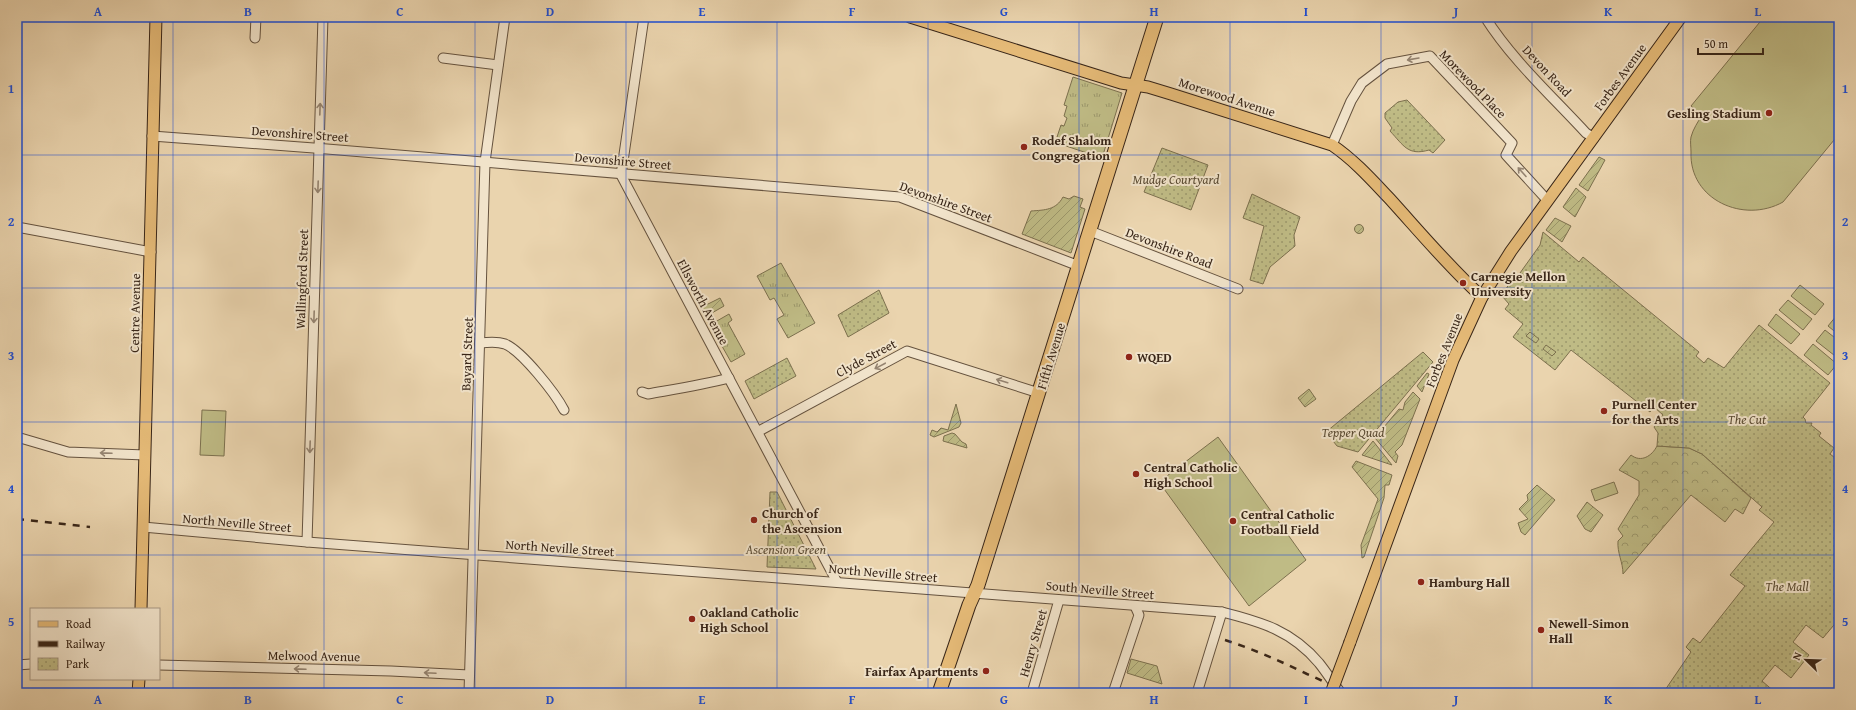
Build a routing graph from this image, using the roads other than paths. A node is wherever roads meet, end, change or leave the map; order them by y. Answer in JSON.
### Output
{"nodes":[{"id":1,"x":156,"y":17,"type":"edge"},
{"id":2,"x":256,"y":17,"type":"edge"},
{"id":3,"x":323,"y":17,"type":"edge"},
{"id":4,"x":505,"y":17,"type":"edge"},
{"id":5,"x":644,"y":17,"type":"edge"},
{"id":6,"x":1157,"y":17,"type":"edge"},
{"id":7,"x":1485,"y":17,"type":"edge"},
{"id":8,"x":1681,"y":17,"type":"edge"},
{"id":9,"x":915,"y":18,"type":"edge"},
{"id":10,"x":255,"y":38,"type":"dead end"},
{"id":11,"x":443,"y":58,"type":"dead end"},
{"id":12,"x":498,"y":65,"type":"junction"},
{"id":13,"x":1136,"y":85,"type":"junction"},
{"id":14,"x":152,"y":136,"type":"junction"},
{"id":15,"x":1594,"y":138,"type":"junction"},
{"id":16,"x":1332,"y":145,"type":"junction"},
{"id":17,"x":319,"y":148,"type":"junction"},
{"id":18,"x":485,"y":162,"type":"junction"},
{"id":19,"x":621,"y":175,"type":"junction"},
{"id":20,"x":1548,"y":202,"type":"junction"},
{"id":21,"x":17,"y":227,"type":"edge"},
{"id":22,"x":1090,"y":231,"type":"junction"},
{"id":23,"x":151,"y":252,"type":"junction"},
{"id":24,"x":1079,"y":266,"type":"junction"},
{"id":25,"x":1238,"y":289,"type":"dead end"},
{"id":26,"x":1482,"y":296,"type":"junction"},
{"id":27,"x":480,"y":343,"type":"junction"},
{"id":28,"x":729,"y":378,"type":"junction"},
{"id":29,"x":642,"y":392,"type":"dead end"},
{"id":30,"x":1039,"y":393,"type":"junction"},
{"id":31,"x":564,"y":410,"type":"dead end"},
{"id":32,"x":759,"y":432,"type":"junction"},
{"id":33,"x":17,"y":437,"type":"edge"},
{"id":34,"x":145,"y":455,"type":"junction"},
{"id":35,"x":143,"y":527,"type":"junction"},
{"id":36,"x":307,"y":542,"type":"junction"},
{"id":37,"x":473,"y":554,"type":"junction"},
{"id":38,"x":837,"y":582,"type":"junction"},
{"id":39,"x":976,"y":593,"type":"junction"},
{"id":40,"x":1059,"y":600,"type":"junction"},
{"id":41,"x":1135,"y":606,"type":"junction"},
{"id":42,"x":141,"y":608,"type":"edge"},
{"id":43,"x":1222,"y":612,"type":"junction"},
{"id":44,"x":30,"y":664,"type":"edge"},
{"id":45,"x":17,"y":665,"type":"edge"},
{"id":46,"x":160,"y":665,"type":"edge"},
{"id":47,"x":469,"y":675,"type":"junction"},
{"id":48,"x":139,"y":680,"type":"edge"},
{"id":49,"x":138,"y":693,"type":"edge"},
{"id":50,"x":469,"y":693,"type":"edge"},
{"id":51,"x":939,"y":693,"type":"edge"},
{"id":52,"x":1032,"y":693,"type":"edge"},
{"id":53,"x":1113,"y":693,"type":"edge"},
{"id":54,"x":1197,"y":693,"type":"edge"},
{"id":55,"x":1331,"y":693,"type":"edge"},
{"id":56,"x":1341,"y":693,"type":"edge"}],
"edges":[{"from":1,"to":14,"type":"main road","name":"Centre Avenue"},
{"from":2,"to":10,"type":"street"},
{"from":17,"to":3,"type":"street","name":"Wallingford Street","one_way":true},
{"from":4,"to":12,"type":"street","name":"Bayard Street"},
{"from":5,"to":19,"type":"street"},
{"from":6,"to":13,"type":"highway","name":"Fifth Avenue"},
{"from":7,"to":15,"type":"street","name":"Devon Road"},
{"from":8,"to":15,"type":"main road","name":"Forbes Avenue"},
{"from":9,"to":13,"type":"main road","name":"Morewood Avenue"},
{"from":11,"to":12,"type":"street"},
{"from":12,"to":18,"type":"street","name":"Bayard Street"},
{"from":13,"to":16,"type":"main road","name":"Morewood Avenue"},
{"from":13,"to":22,"type":"highway","name":"Fifth Avenue"},
{"from":14,"to":17,"type":"street","name":"Devonshire Street"},
{"from":14,"to":23,"type":"main road","name":"Centre Avenue"},
{"from":15,"to":20,"type":"main road","name":"Forbes Avenue"},
{"from":20,"to":16,"type":"street","name":"Morewood Place","one_way":true},
{"from":16,"to":26,"type":"main road","name":"Morewood Avenue"},
{"from":17,"to":18,"type":"street","name":"Devonshire Street"},
{"from":17,"to":36,"type":"street","name":"Wallingford Street","one_way":true},
{"from":18,"to":19,"type":"street","name":"Devonshire Street"},
{"from":18,"to":27,"type":"street","name":"Bayard Street"},
{"from":19,"to":24,"type":"street","name":"Devonshire Street"},
{"from":19,"to":28,"type":"street","name":"Ellsworth Avenue"},
{"from":20,"to":26,"type":"main road","name":"Forbes Avenue"},
{"from":21,"to":23,"type":"street"},
{"from":22,"to":24,"type":"highway","name":"Fifth Avenue"},
{"from":22,"to":25,"type":"street","name":"Devonshire Road"},
{"from":23,"to":34,"type":"main road","name":"Centre Avenue"},
{"from":24,"to":30,"type":"highway","name":"Fifth Avenue"},
{"from":26,"to":55,"type":"main road","name":"Forbes Avenue","bridge":true},
{"from":27,"to":31,"type":"street"},
{"from":27,"to":37,"type":"street","name":"Bayard Street"},
{"from":28,"to":29,"type":"street"},
{"from":28,"to":32,"type":"street","name":"Ellsworth Avenue"},
{"from":30,"to":32,"type":"street","name":"Clyde Street","one_way":true},
{"from":30,"to":39,"type":"highway","name":"Fifth Avenue"},
{"from":32,"to":38,"type":"street","name":"Ellsworth Avenue"},
{"from":34,"to":33,"type":"street","one_way":true},
{"from":34,"to":35,"type":"main road","name":"Centre Avenue"},
{"from":35,"to":36,"type":"street","name":"North Neville Street"},
{"from":35,"to":42,"type":"main road","name":"Centre Avenue"},
{"from":36,"to":37,"type":"street","name":"North Neville Street"},
{"from":37,"to":38,"type":"street","name":"North Neville Street"},
{"from":37,"to":47,"type":"street","name":"Bayard Street"},
{"from":38,"to":39,"type":"street","name":"North Neville Street"},
{"from":39,"to":40,"type":"street","name":"South Neville Street"},
{"from":39,"to":51,"type":"highway","name":"Fifth Avenue"},
{"from":40,"to":41,"type":"street","name":"South Neville Street"},
{"from":40,"to":52,"type":"street","name":"Henry Street"},
{"from":41,"to":43,"type":"street","name":"South Neville Street"},
{"from":41,"to":53,"type":"street"},
{"from":43,"to":54,"type":"street"},
{"from":43,"to":56,"type":"street","name":"South Neville Street"},
{"from":44,"to":45,"type":"street"},
{"from":47,"to":46,"type":"street","name":"Melwood Avenue","one_way":true},
{"from":47,"to":50,"type":"street","name":"Bayard Street"},
{"from":48,"to":49,"type":"main road"}]}
